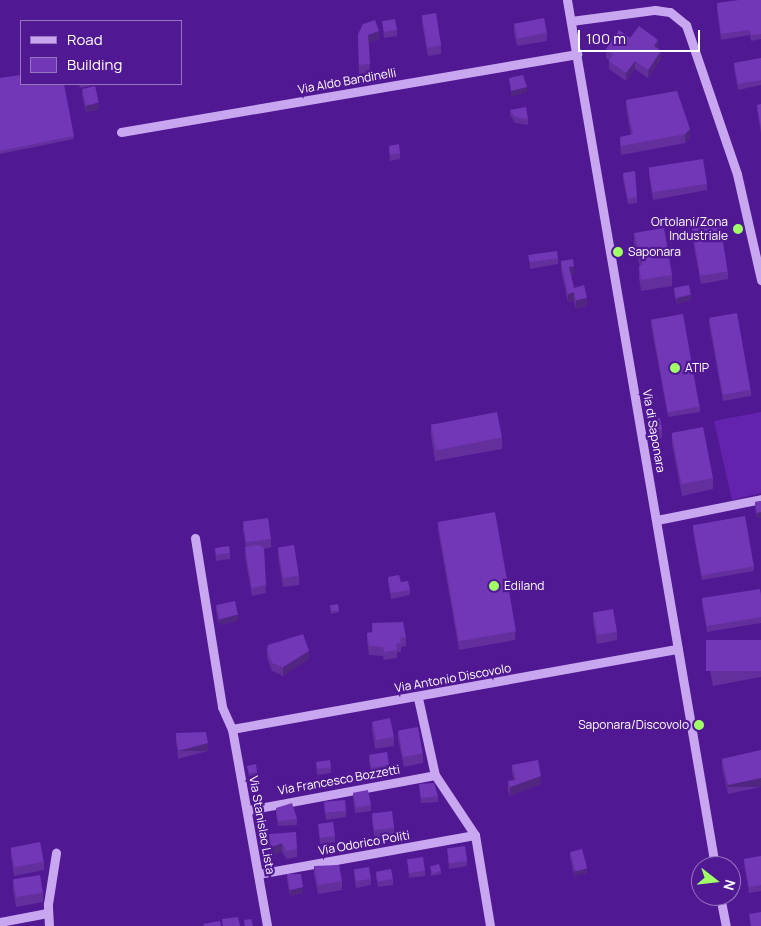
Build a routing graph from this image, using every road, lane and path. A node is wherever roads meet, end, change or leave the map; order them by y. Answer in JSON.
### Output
{"nodes":[{"id":1,"x":567,"y":0,"type":"edge"},
{"id":2,"x":571,"y":21,"type":"junction"},
{"id":3,"x":577,"y":54,"type":"junction"},
{"id":4,"x":122,"y":132,"type":"dead end"},
{"id":5,"x":761,"y":280,"type":"edge"},
{"id":6,"x":761,"y":499,"type":"edge"},
{"id":7,"x":657,"y":520,"type":"junction"},
{"id":8,"x":195,"y":538,"type":"dead end"},
{"id":9,"x":678,"y":649,"type":"junction"},
{"id":10,"x":418,"y":698,"type":"junction"},
{"id":11,"x":232,"y":729,"type":"junction"},
{"id":12,"x":435,"y":775,"type":"junction"},
{"id":13,"x":248,"y":810,"type":"junction"},
{"id":14,"x":475,"y":835,"type":"junction"},
{"id":15,"x":56,"y":853,"type":"dead end"},
{"id":16,"x":713,"y":856,"type":"edge"},
{"id":17,"x":258,"y":874,"type":"junction"},
{"id":18,"x":722,"y":906,"type":"edge"},
{"id":19,"x":47,"y":914,"type":"junction"},
{"id":20,"x":0,"y":922,"type":"edge"},
{"id":21,"x":49,"y":926,"type":"edge"},
{"id":22,"x":267,"y":926,"type":"edge"},
{"id":23,"x":490,"y":926,"type":"edge"},
{"id":24,"x":726,"y":926,"type":"edge"}],
"edges":[{"from":1,"to":2,"type":"street","name":"Via di Saponara"},
{"from":2,"to":3,"type":"street","name":"Via di Saponara"},
{"from":2,"to":5,"type":"street"},
{"from":3,"to":4,"type":"street","name":"Via Aldo Bandinelli"},
{"from":3,"to":7,"type":"street","name":"Via di Saponara"},
{"from":6,"to":7,"type":"street"},
{"from":7,"to":9,"type":"street","name":"Via di Saponara"},
{"from":8,"to":11,"type":"street","name":"Via Stanislao Lista"},
{"from":9,"to":10,"type":"street","name":"Via Antonio Discovolo"},
{"from":9,"to":16,"type":"street","name":"Via di Saponara"},
{"from":10,"to":11,"type":"street","name":"Via Antonio Discovolo"},
{"from":10,"to":12,"type":"street"},
{"from":11,"to":13,"type":"street","name":"Via Stanislao Lista"},
{"from":12,"to":13,"type":"street","name":"Via Francesco Bozzetti"},
{"from":12,"to":14,"type":"street"},
{"from":13,"to":17,"type":"street","name":"Via Stanislao Lista"},
{"from":14,"to":17,"type":"street","name":"Via Odorico Politi"},
{"from":14,"to":23,"type":"street"},
{"from":15,"to":19,"type":"street"},
{"from":17,"to":22,"type":"street","name":"Via Stanislao Lista"},
{"from":18,"to":24,"type":"street"},
{"from":19,"to":20,"type":"street"},
{"from":19,"to":21,"type":"street"}]}
